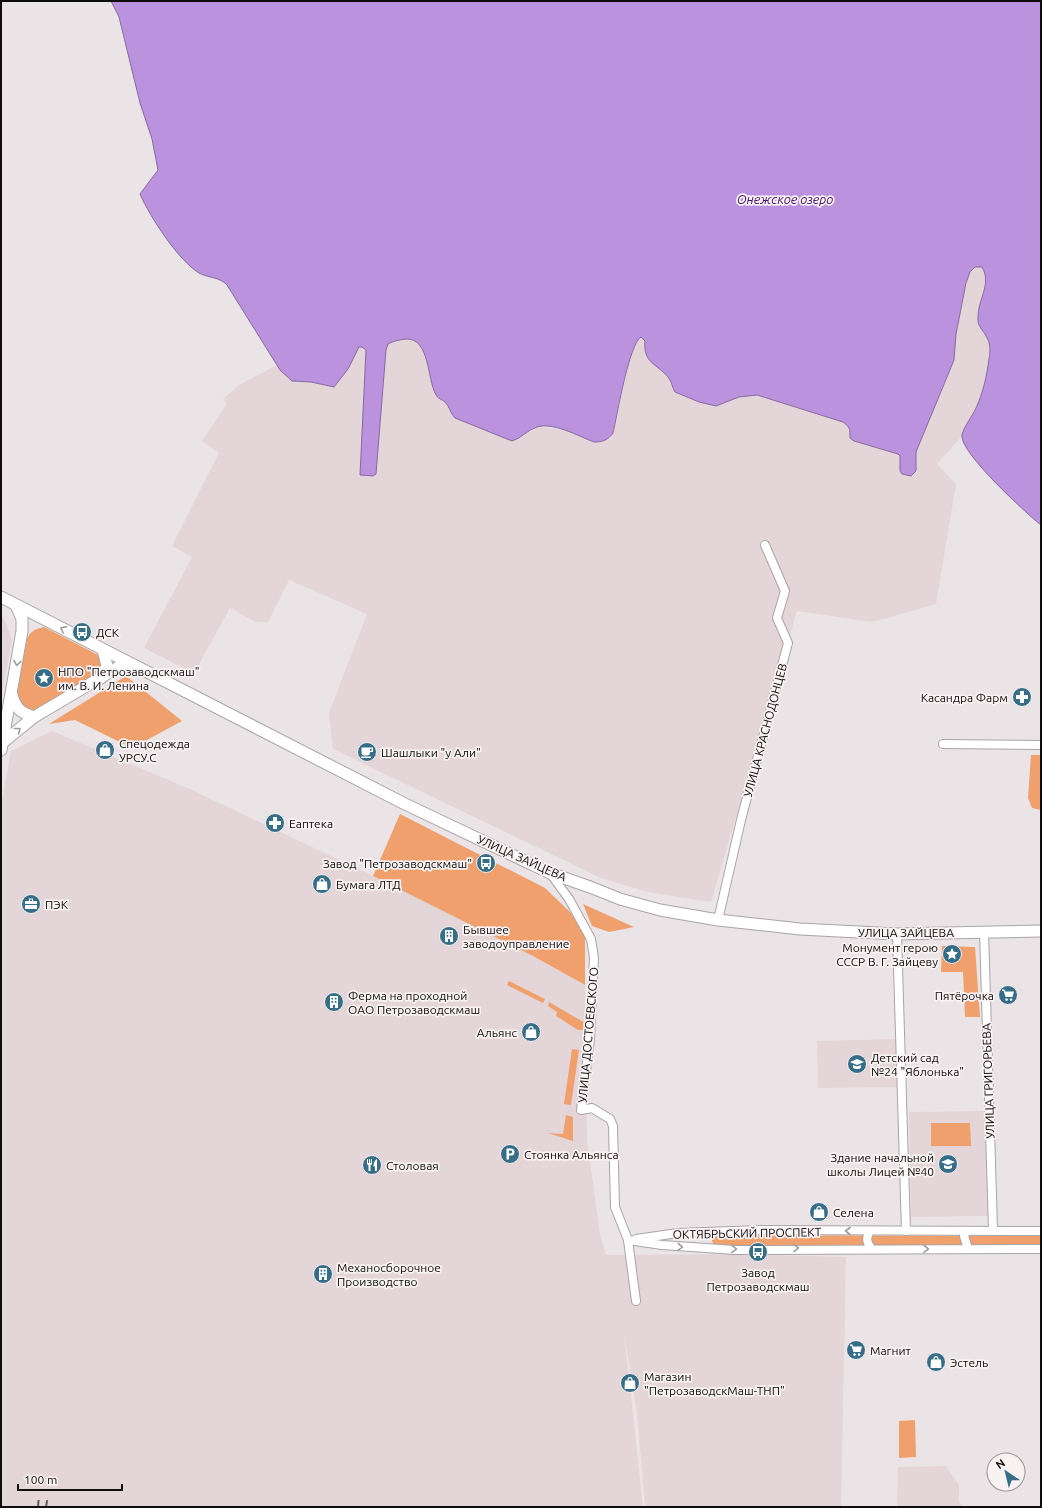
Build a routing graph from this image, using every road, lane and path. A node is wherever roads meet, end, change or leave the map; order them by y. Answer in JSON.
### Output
{"nodes":[{"id":1,"x":765,"y":545,"type":"dead end"},
{"id":2,"x":1,"y":597,"type":"edge"},
{"id":3,"x":16,"y":605,"type":"junction"},
{"id":4,"x":47,"y":621,"type":"junction"},
{"id":5,"x":22,"y":631,"type":"junction"},
{"id":6,"x":103,"y":650,"type":"junction"},
{"id":7,"x":127,"y":662,"type":"junction"},
{"id":8,"x":101,"y":678,"type":"junction"},
{"id":9,"x":12,"y":695,"type":"junction"},
{"id":10,"x":34,"y":717,"type":"junction"},
{"id":11,"x":943,"y":744,"type":"dead end"},
{"id":12,"x":1041,"y":745,"type":"edge"},
{"id":13,"x":2,"y":746,"type":"edge"},
{"id":14,"x":550,"y":873,"type":"junction"},
{"id":15,"x":718,"y":920,"type":"junction"},
{"id":16,"x":1041,"y":931,"type":"edge"},
{"id":17,"x":984,"y":932,"type":"junction"},
{"id":18,"x":897,"y":934,"type":"junction"},
{"id":19,"x":993,"y":1230,"type":"junction"},
{"id":20,"x":713,"y":1231,"type":"junction"},
{"id":21,"x":870,"y":1231,"type":"junction"},
{"id":22,"x":906,"y":1231,"type":"junction"},
{"id":23,"x":967,"y":1231,"type":"junction"},
{"id":24,"x":1041,"y":1231,"type":"edge"},
{"id":25,"x":628,"y":1240,"type":"junction"},
{"id":26,"x":711,"y":1248,"type":"junction"},
{"id":27,"x":871,"y":1248,"type":"junction"},
{"id":28,"x":968,"y":1249,"type":"junction"},
{"id":29,"x":1041,"y":1249,"type":"edge"},
{"id":30,"x":636,"y":1301,"type":"dead end"}],
"edges":[{"from":1,"to":15,"type":"street","name":"УЛИЦА КРАСНОДОНЦЕВ"},
{"from":2,"to":3,"type":"main road","name":"УЛИЦА ЗАЙЦЕВА"},
{"from":3,"to":4,"type":"main road","name":"УЛИЦА ЗАЙЦЕВА"},
{"from":3,"to":5,"type":"main road"},
{"from":4,"to":5,"type":"main road"},
{"from":6,"to":4,"type":"main road","name":"УЛИЦА ЗАЙЦЕВА","one_way":true},
{"from":5,"to":9,"type":"main road","one_way":true},
{"from":6,"to":7,"type":"main road","name":"УЛИЦА ЗАЙЦЕВА"},
{"from":6,"to":8,"type":"main road"},
{"from":7,"to":8,"type":"main road"},
{"from":7,"to":14,"type":"main road","name":"УЛИЦА ЗАЙЦЕВА"},
{"from":8,"to":10,"type":"main road"},
{"from":9,"to":10,"type":"main road"},
{"from":9,"to":13,"type":"main road"},
{"from":13,"to":10,"type":"main road","one_way":true},
{"from":11,"to":12,"type":"street"},
{"from":14,"to":15,"type":"main road","name":"УЛИЦА ЗАЙЦЕВА"},
{"from":14,"to":25,"type":"street","name":"УЛИЦА ДОСТОЕВСКОГО"},
{"from":15,"to":18,"type":"main road","name":"УЛИЦА ЗАЙЦЕВА"},
{"from":16,"to":17,"type":"main road","name":"УЛИЦА ЗАЙЦЕВА"},
{"from":17,"to":18,"type":"main road","name":"УЛИЦА ЗАЙЦЕВА"},
{"from":17,"to":19,"type":"street","name":"УЛИЦА ГРИГОРЬЕВА"},
{"from":18,"to":22,"type":"street"},
{"from":19,"to":23,"type":"street","name":"ОКТЯБРЬСКИЙ ПРОСПЕКТ"},
{"from":19,"to":24,"type":"street","name":"ОКТЯБРЬСКИЙ ПРОСПЕКТ"},
{"from":21,"to":20,"type":"street","name":"ОКТЯБРЬСКИЙ ПРОСПЕКТ","one_way":true},
{"from":20,"to":25,"type":"street","name":"ОКТЯБРЬСКИЙ ПРОСПЕКТ"},
{"from":20,"to":26,"type":"street"},
{"from":21,"to":22,"type":"street","name":"ОКТЯБРЬСКИЙ ПРОСПЕКТ"},
{"from":21,"to":27,"type":"street"},
{"from":22,"to":23,"type":"street","name":"ОКТЯБРЬСКИЙ ПРОСПЕКТ"},
{"from":23,"to":28,"type":"street"},
{"from":25,"to":26,"type":"street","name":"ОКТЯБРЬСКИЙ ПРОСПЕКТ","one_way":true},
{"from":25,"to":30,"type":"street","name":"УЛИЦА ДОСТОЕВСКОГО"},
{"from":26,"to":27,"type":"street","name":"ОКТЯБРЬСКИЙ ПРОСПЕКТ","one_way":true},
{"from":27,"to":28,"type":"street","name":"ОКТЯБРЬСКИЙ ПРОСПЕКТ","one_way":true},
{"from":28,"to":29,"type":"street","name":"ОКТЯБРЬСКИЙ ПРОСПЕКТ"}]}
